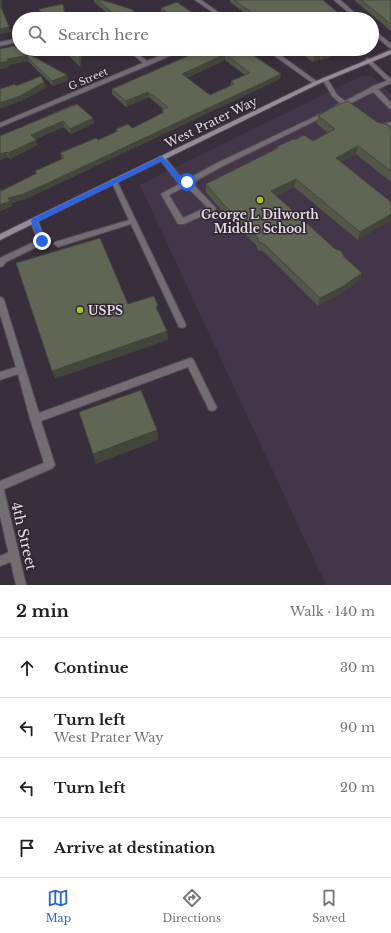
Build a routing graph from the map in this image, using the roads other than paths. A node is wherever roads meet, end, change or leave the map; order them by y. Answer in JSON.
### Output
{"nodes":[{"id":1,"x":209,"y":0,"type":"edge"},
{"id":2,"x":337,"y":0,"type":"edge"},
{"id":3,"x":200,"y":1,"type":"edge"},
{"id":4,"x":215,"y":12,"type":"edge"},
{"id":5,"x":351,"y":12,"type":"edge"},
{"id":6,"x":379,"y":36,"type":"edge"},
{"id":7,"x":12,"y":41,"type":"edge"},
{"id":8,"x":0,"y":44,"type":"edge"},
{"id":9,"x":391,"y":46,"type":"edge"},
{"id":10,"x":391,"y":52,"type":"edge"},
{"id":11,"x":137,"y":56,"type":"edge"},
{"id":12,"x":166,"y":56,"type":"edge"},
{"id":13,"x":278,"y":56,"type":"edge"},
{"id":14,"x":368,"y":60,"type":"junction"},
{"id":15,"x":147,"y":64,"type":"junction"},
{"id":16,"x":325,"y":79,"type":"junction"},
{"id":17,"x":391,"y":82,"type":"edge"},
{"id":18,"x":316,"y":83,"type":"junction"},
{"id":19,"x":373,"y":88,"type":"junction"},
{"id":20,"x":345,"y":103,"type":"junction"},
{"id":21,"x":391,"y":107,"type":"edge"},
{"id":22,"x":354,"y":109,"type":"edge"},
{"id":23,"x":373,"y":124,"type":"edge"},
{"id":24,"x":391,"y":124,"type":"edge"},
{"id":25,"x":0,"y":125,"type":"edge"},
{"id":26,"x":162,"y":158,"type":"junction"},
{"id":27,"x":114,"y":182,"type":"junction"},
{"id":28,"x":185,"y":183,"type":"junction"},
{"id":29,"x":34,"y":221,"type":"junction"},
{"id":30,"x":133,"y":221,"type":"junction"},
{"id":31,"x":0,"y":238,"type":"edge"},
{"id":32,"x":58,"y":244,"type":"dead end"},
{"id":33,"x":0,"y":264,"type":"edge"},
{"id":34,"x":0,"y":300,"type":"edge"},
{"id":35,"x":182,"y":325,"type":"dead end"},
{"id":36,"x":20,"y":369,"type":"junction"},
{"id":37,"x":0,"y":376,"type":"edge"},
{"id":38,"x":212,"y":407,"type":"dead end"},
{"id":39,"x":35,"y":419,"type":"junction"},
{"id":40,"x":0,"y":486,"type":"edge"},
{"id":41,"x":0,"y":494,"type":"edge"},
{"id":42,"x":14,"y":555,"type":"junction"},
{"id":43,"x":0,"y":561,"type":"edge"},
{"id":44,"x":22,"y":585,"type":"edge"}],
"edges":[{"from":1,"to":3,"type":"street"},
{"from":2,"to":5,"type":"street"},
{"from":3,"to":4,"type":"street"},
{"from":6,"to":9,"type":"street"},
{"from":7,"to":8,"type":"street"},
{"from":10,"to":14,"type":"main road","name":"West Prater Way"},
{"from":11,"to":15,"type":"street"},
{"from":12,"to":15,"type":"street","name":"G Street"},
{"from":13,"to":18,"type":"street"},
{"from":14,"to":16,"type":"main road","name":"West Prater Way"},
{"from":14,"to":17,"type":"street"},
{"from":15,"to":25,"type":"street","name":"G Street"},
{"from":16,"to":18,"type":"main road","name":"West Prater Way"},
{"from":16,"to":20,"type":"street"},
{"from":17,"to":19,"type":"street"},
{"from":18,"to":26,"type":"main road","name":"West Prater Way"},
{"from":19,"to":20,"type":"street"},
{"from":19,"to":21,"type":"street"},
{"from":20,"to":22,"type":"street"},
{"from":20,"to":28,"type":"street"},
{"from":23,"to":24,"type":"street"},
{"from":26,"to":27,"type":"main road","name":"West Prater Way"},
{"from":26,"to":28,"type":"street"},
{"from":27,"to":29,"type":"main road","name":"West Prater Way"},
{"from":27,"to":30,"type":"street"},
{"from":28,"to":28,"type":"street"},
{"from":29,"to":31,"type":"main road","name":"West Prater Way"},
{"from":29,"to":33,"type":"street"},
{"from":30,"to":32,"type":"street"},
{"from":30,"to":35,"type":"street"},
{"from":34,"to":36,"type":"street"},
{"from":36,"to":37,"type":"street"},
{"from":36,"to":39,"type":"street"},
{"from":38,"to":39,"type":"street"},
{"from":39,"to":40,"type":"street"},
{"from":41,"to":42,"type":"street","name":"4th Street"},
{"from":42,"to":43,"type":"street"},
{"from":42,"to":44,"type":"street","name":"4th Street"}]}
